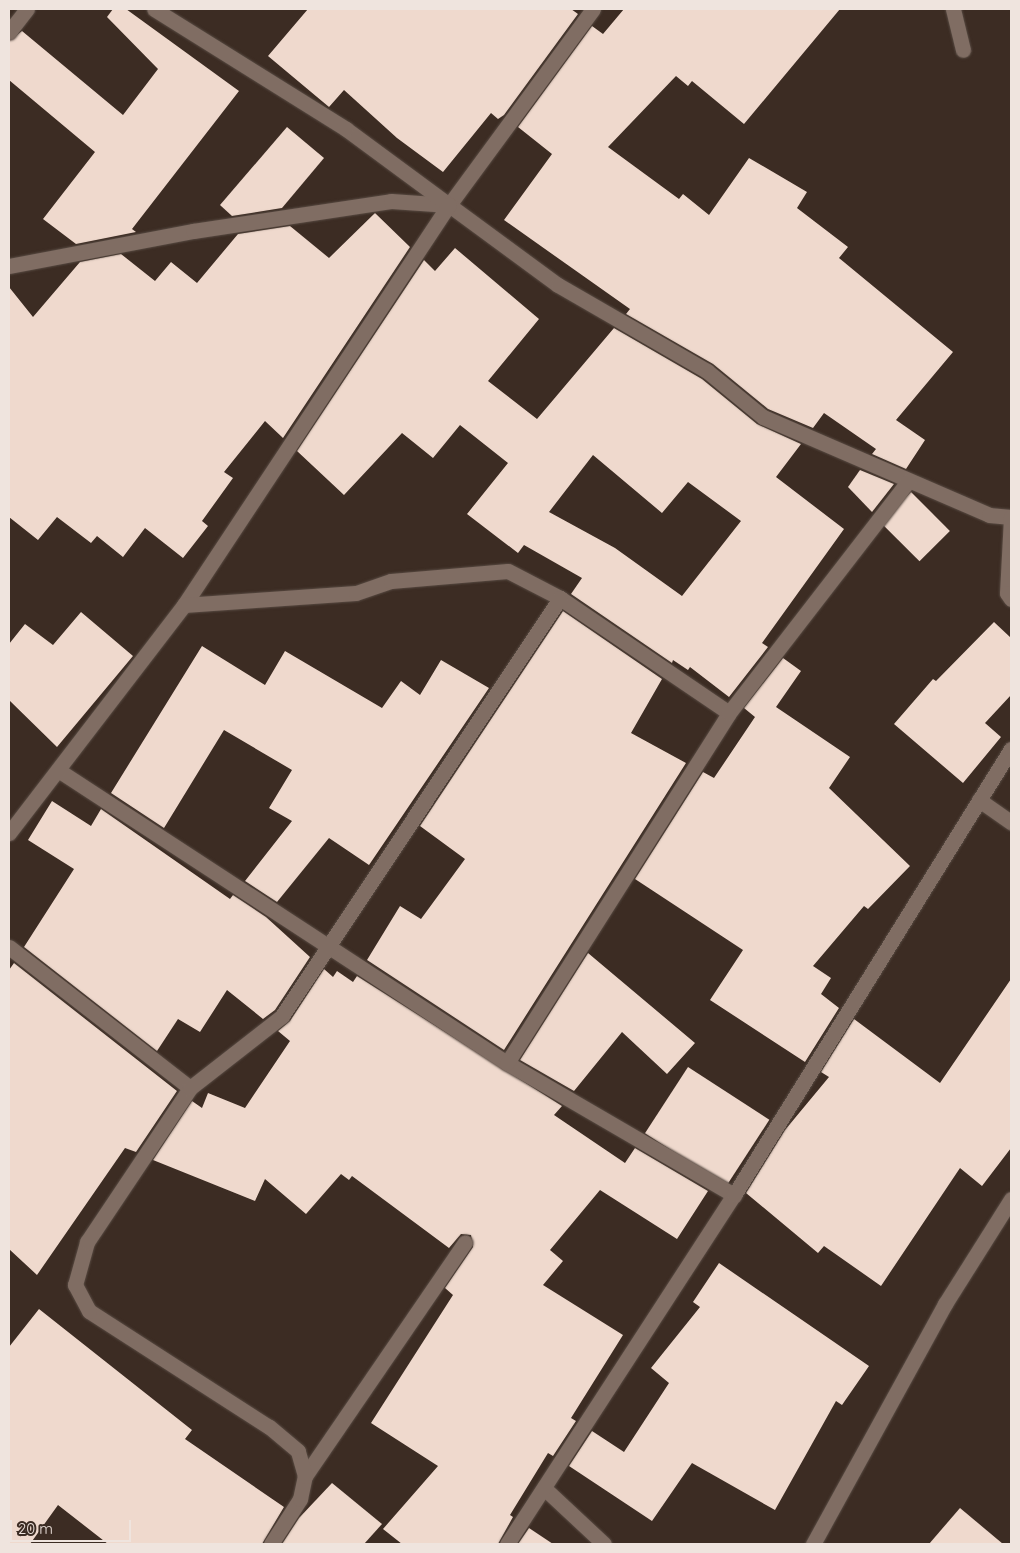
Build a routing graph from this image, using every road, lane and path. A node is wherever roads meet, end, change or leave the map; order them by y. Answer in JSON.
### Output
{"nodes":[{"id":1,"x":27,"y":9,"type":"edge"},
{"id":2,"x":154,"y":9,"type":"edge"},
{"id":3,"x":593,"y":9,"type":"edge"},
{"id":4,"x":953,"y":9,"type":"edge"},
{"id":5,"x":9,"y":32,"type":"edge"},
{"id":6,"x":963,"y":50,"type":"dead end"},
{"id":7,"x":449,"y":205,"type":"junction"},
{"id":8,"x":9,"y":266,"type":"edge"},
{"id":9,"x":908,"y":481,"type":"junction"},
{"id":10,"x":560,"y":598,"type":"junction"},
{"id":11,"x":1011,"y":599,"type":"edge"},
{"id":12,"x":184,"y":605,"type":"junction"},
{"id":13,"x":729,"y":714,"type":"junction"},
{"id":14,"x":1011,"y":749,"type":"edge"},
{"id":15,"x":58,"y":770,"type":"junction"},
{"id":16,"x":979,"y":800,"type":"junction"},
{"id":17,"x":1011,"y":822,"type":"edge"},
{"id":18,"x":9,"y":833,"type":"edge"},
{"id":19,"x":9,"y":947,"type":"edge"},
{"id":20,"x":329,"y":950,"type":"junction"},
{"id":21,"x":507,"y":1063,"type":"junction"},
{"id":22,"x":190,"y":1088,"type":"junction"},
{"id":23,"x":734,"y":1195,"type":"junction"},
{"id":24,"x":1011,"y":1199,"type":"edge"},
{"id":25,"x":465,"y":1242,"type":"dead end"},
{"id":26,"x":305,"y":1476,"type":"junction"},
{"id":27,"x":544,"y":1488,"type":"junction"},
{"id":28,"x":271,"y":1544,"type":"edge"},
{"id":29,"x":508,"y":1544,"type":"edge"},
{"id":30,"x":604,"y":1544,"type":"edge"},
{"id":31,"x":812,"y":1544,"type":"edge"}],
"edges":[{"from":1,"to":5,"type":"street"},
{"from":2,"to":7,"type":"street"},
{"from":3,"to":7,"type":"street"},
{"from":4,"to":6,"type":"street"},
{"from":7,"to":8,"type":"street"},
{"from":7,"to":9,"type":"street"},
{"from":7,"to":12,"type":"street"},
{"from":9,"to":11,"type":"street"},
{"from":9,"to":13,"type":"street"},
{"from":10,"to":12,"type":"street"},
{"from":10,"to":13,"type":"street"},
{"from":10,"to":20,"type":"street"},
{"from":12,"to":15,"type":"street"},
{"from":13,"to":21,"type":"street"},
{"from":14,"to":16,"type":"street"},
{"from":15,"to":18,"type":"street"},
{"from":15,"to":20,"type":"street"},
{"from":16,"to":17,"type":"street"},
{"from":16,"to":23,"type":"street"},
{"from":19,"to":22,"type":"street"},
{"from":20,"to":21,"type":"street"},
{"from":20,"to":22,"type":"street"},
{"from":21,"to":23,"type":"street"},
{"from":22,"to":26,"type":"street"},
{"from":23,"to":27,"type":"street"},
{"from":24,"to":31,"type":"street"},
{"from":25,"to":26,"type":"street"},
{"from":26,"to":28,"type":"street"},
{"from":27,"to":29,"type":"street"},
{"from":27,"to":30,"type":"street"}]}
